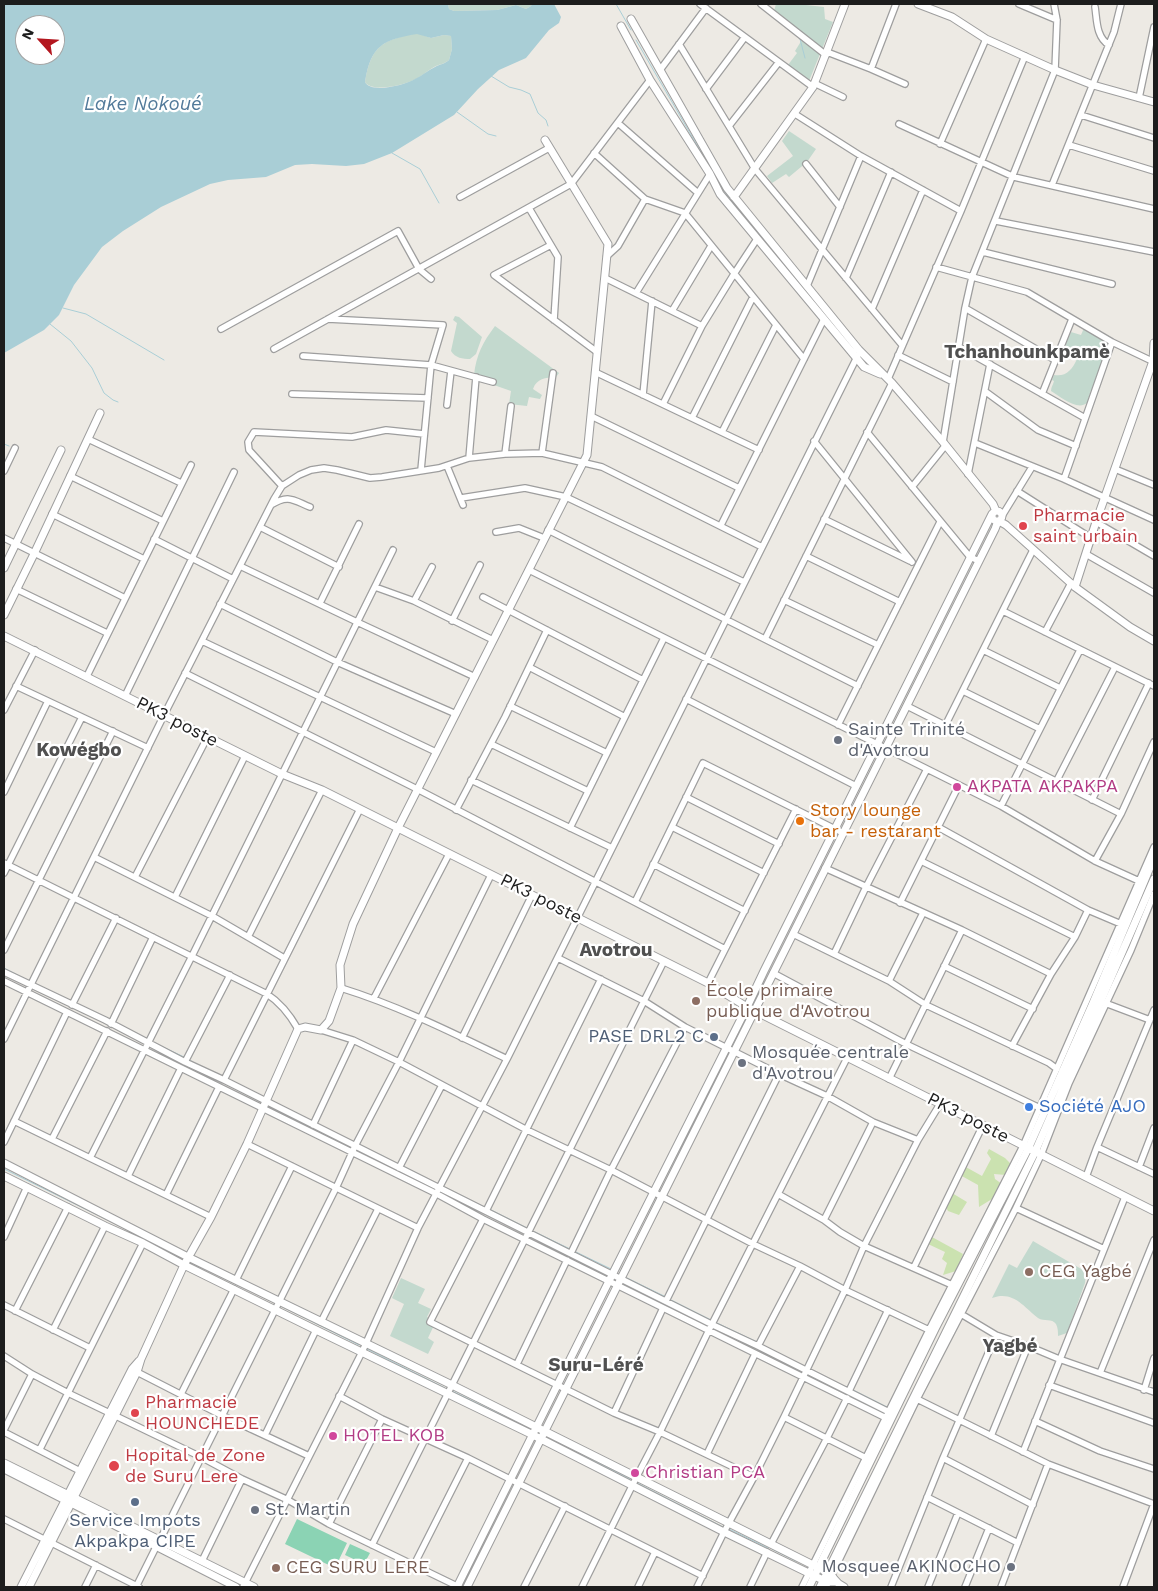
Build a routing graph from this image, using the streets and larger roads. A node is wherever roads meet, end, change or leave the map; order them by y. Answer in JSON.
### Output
{"nodes":[{"id":1,"x":700,"y":4,"type":"edge"},
{"id":2,"x":761,"y":4,"type":"edge"},
{"id":3,"x":845,"y":4,"type":"edge"},
{"id":4,"x":896,"y":4,"type":"edge"},
{"id":5,"x":918,"y":4,"type":"edge"},
{"id":6,"x":1018,"y":4,"type":"edge"},
{"id":7,"x":1054,"y":4,"type":"edge"},
{"id":8,"x":1121,"y":4,"type":"edge"},
{"id":9,"x":1094,"y":7,"type":"dead end"},
{"id":10,"x":706,"y":8,"type":"junction"},
{"id":11,"x":631,"y":19,"type":"dead end"},
{"id":12,"x":1057,"y":20,"type":"junction"},
{"id":13,"x":621,"y":26,"type":"dead end"},
{"id":14,"x":1154,"y":28,"type":"edge"},
{"id":15,"x":638,"y":32,"type":"junction"},
{"id":16,"x":627,"y":38,"type":"junction"},
{"id":17,"x":746,"y":38,"type":"junction"},
{"id":18,"x":986,"y":39,"type":"junction"},
{"id":19,"x":679,"y":44,"type":"junction"},
{"id":20,"x":1109,"y":45,"type":"junction"},
{"id":21,"x":827,"y":54,"type":"junction"},
{"id":22,"x":1024,"y":56,"type":"junction"},
{"id":23,"x":779,"y":62,"type":"junction"},
{"id":24,"x":871,"y":69,"type":"junction"},
{"id":25,"x":660,"y":70,"type":"junction"},
{"id":26,"x":1056,"y":70,"type":"junction"},
{"id":27,"x":650,"y":80,"type":"junction"},
{"id":28,"x":905,"y":84,"type":"dead end"},
{"id":29,"x":814,"y":85,"type":"junction"},
{"id":30,"x":1093,"y":85,"type":"junction"},
{"id":31,"x":706,"y":89,"type":"junction"},
{"id":32,"x":843,"y":97,"type":"dead end"},
{"id":33,"x":1139,"y":98,"type":"junction"},
{"id":34,"x":1154,"y":102,"type":"edge"},
{"id":35,"x":795,"y":114,"type":"junction"},
{"id":36,"x":1081,"y":115,"type":"junction"},
{"id":37,"x":618,"y":122,"type":"junction"},
{"id":38,"x":899,"y":124,"type":"dead end"},
{"id":39,"x":729,"y":126,"type":"junction"},
{"id":40,"x":1154,"y":138,"type":"edge"},
{"id":41,"x":545,"y":140,"type":"dead end"},
{"id":42,"x":940,"y":144,"type":"junction"},
{"id":43,"x":1069,"y":145,"type":"junction"},
{"id":44,"x":550,"y":148,"type":"junction"},
{"id":45,"x":594,"y":153,"type":"junction"},
{"id":46,"x":861,"y":156,"type":"junction"},
{"id":47,"x":980,"y":163,"type":"junction"},
{"id":48,"x":806,"y":164,"type":"dead end"},
{"id":49,"x":755,"y":169,"type":"junction"},
{"id":50,"x":1154,"y":171,"type":"edge"},
{"id":51,"x":891,"y":172,"type":"junction"},
{"id":52,"x":710,"y":174,"type":"junction"},
{"id":53,"x":1014,"y":177,"type":"junction"},
{"id":54,"x":572,"y":184,"type":"junction"},
{"id":55,"x":1052,"y":185,"type":"junction"},
{"id":56,"x":924,"y":190,"type":"junction"},
{"id":57,"x":698,"y":193,"type":"junction"},
{"id":58,"x":734,"y":196,"type":"junction"},
{"id":59,"x":460,"y":198,"type":"dead end"},
{"id":60,"x":645,"y":199,"type":"junction"},
{"id":61,"x":840,"y":207,"type":"junction"},
{"id":62,"x":529,"y":208,"type":"junction"},
{"id":63,"x":1154,"y":209,"type":"edge"},
{"id":64,"x":960,"y":211,"type":"junction"},
{"id":65,"x":685,"y":213,"type":"junction"},
{"id":66,"x":996,"y":221,"type":"junction"},
{"id":67,"x":757,"y":239,"type":"junction"},
{"id":68,"x":551,"y":244,"type":"junction"},
{"id":69,"x":711,"y":246,"type":"junction"},
{"id":70,"x":822,"y":250,"type":"junction"},
{"id":71,"x":983,"y":252,"type":"junction"},
{"id":72,"x":1154,"y":252,"type":"edge"},
{"id":73,"x":607,"y":256,"type":"junction"},
{"id":74,"x":936,"y":267,"type":"junction"},
{"id":75,"x":419,"y":269,"type":"junction"},
{"id":76,"x":734,"y":274,"type":"junction"},
{"id":77,"x":972,"y":277,"type":"junction"},
{"id":78,"x":605,"y":278,"type":"junction"},
{"id":79,"x":846,"y":278,"type":"junction"},
{"id":80,"x":431,"y":279,"type":"dead end"},
{"id":81,"x":1112,"y":284,"type":"dead end"},
{"id":82,"x":807,"y":286,"type":"junction"},
{"id":83,"x":636,"y":293,"type":"junction"},
{"id":84,"x":753,"y":297,"type":"junction"},
{"id":85,"x":652,"y":301,"type":"junction"},
{"id":86,"x":965,"y":308,"type":"junction"},
{"id":87,"x":872,"y":309,"type":"junction"},
{"id":88,"x":672,"y":311,"type":"junction"},
{"id":89,"x":328,"y":319,"type":"junction"},
{"id":90,"x":824,"y":319,"type":"junction"},
{"id":91,"x":1072,"y":319,"type":"junction"},
{"id":92,"x":554,"y":320,"type":"junction"},
{"id":93,"x":776,"y":325,"type":"junction"},
{"id":94,"x":702,"y":326,"type":"junction"},
{"id":95,"x":221,"y":329,"type":"dead end"},
{"id":96,"x":1112,"y":342,"type":"junction"},
{"id":97,"x":1154,"y":342,"type":"edge"},
{"id":98,"x":902,"y":345,"type":"junction"},
{"id":99,"x":959,"y":347,"type":"junction"},
{"id":100,"x":274,"y":349,"type":"dead end"},
{"id":101,"x":597,"y":352,"type":"junction"},
{"id":102,"x":858,"y":354,"type":"junction"},
{"id":103,"x":898,"y":355,"type":"junction"},
{"id":104,"x":303,"y":356,"type":"dead end"},
{"id":105,"x":804,"y":359,"type":"junction"},
{"id":106,"x":1055,"y":360,"type":"junction"},
{"id":107,"x":1154,"y":362,"type":"edge"},
{"id":108,"x":990,"y":364,"type":"junction"},
{"id":109,"x":431,"y":365,"type":"junction"},
{"id":110,"x":450,"y":371,"type":"junction"},
{"id":111,"x":595,"y":372,"type":"junction"},
{"id":112,"x":553,"y":373,"type":"dead end"},
{"id":113,"x":476,"y":377,"type":"junction"},
{"id":114,"x":888,"y":379,"type":"junction"},
{"id":115,"x":493,"y":382,"type":"dead end"},
{"id":116,"x":953,"y":382,"type":"junction"},
{"id":117,"x":986,"y":392,"type":"junction"},
{"id":118,"x":292,"y":394,"type":"dead end"},
{"id":119,"x":643,"y":394,"type":"junction"},
{"id":120,"x":1042,"y":394,"type":"junction"},
{"id":121,"x":428,"y":398,"type":"junction"},
{"id":122,"x":663,"y":404,"type":"junction"},
{"id":123,"x":447,"y":405,"type":"dead end"},
{"id":124,"x":511,"y":406,"type":"dead end"},
{"id":125,"x":100,"y":413,"type":"dead end"},
{"id":126,"x":591,"y":416,"type":"junction"},
{"id":127,"x":692,"y":418,"type":"junction"},
{"id":128,"x":1085,"y":418,"type":"junction"},
{"id":129,"x":722,"y":432,"type":"junction"},
{"id":130,"x":867,"y":432,"type":"junction"},
{"id":131,"x":424,"y":434,"type":"junction"},
{"id":132,"x":88,"y":439,"type":"junction"},
{"id":133,"x":814,"y":441,"type":"junction"},
{"id":134,"x":944,"y":444,"type":"junction"},
{"id":135,"x":975,"y":444,"type":"junction"},
{"id":136,"x":1076,"y":446,"type":"junction"},
{"id":137,"x":16,"y":448,"type":"dead end"},
{"id":138,"x":61,"y":450,"type":"dead end"},
{"id":139,"x":759,"y":450,"type":"junction"},
{"id":140,"x":542,"y":453,"type":"junction"},
{"id":141,"x":505,"y":454,"type":"junction"},
{"id":142,"x":469,"y":458,"type":"junction"},
{"id":143,"x":583,"y":461,"type":"junction"},
{"id":144,"x":190,"y":465,"type":"dead end"},
{"id":145,"x":448,"y":466,"type":"junction"},
{"id":146,"x":1032,"y":467,"type":"junction"},
{"id":147,"x":1115,"y":469,"type":"junction"},
{"id":148,"x":421,"y":470,"type":"junction"},
{"id":149,"x":4,"y":471,"type":"edge"},
{"id":150,"x":234,"y":472,"type":"dead end"},
{"id":151,"x":968,"y":474,"type":"junction"},
{"id":152,"x":70,"y":476,"type":"junction"},
{"id":153,"x":844,"y":479,"type":"junction"},
{"id":154,"x":1064,"y":479,"type":"junction"},
{"id":155,"x":181,"y":483,"type":"junction"},
{"id":156,"x":1154,"y":485,"type":"edge"},
{"id":157,"x":282,"y":486,"type":"junction"},
{"id":158,"x":912,"y":487,"type":"junction"},
{"id":159,"x":740,"y":488,"type":"junction"},
{"id":160,"x":1017,"y":492,"type":"junction"},
{"id":161,"x":566,"y":497,"type":"junction"},
{"id":162,"x":461,"y":498,"type":"junction"},
{"id":163,"x":1104,"y":498,"type":"junction"},
{"id":164,"x":463,"y":505,"type":"dead end"},
{"id":165,"x":270,"y":507,"type":"junction"},
{"id":166,"x":310,"y":507,"type":"dead end"},
{"id":167,"x":52,"y":514,"type":"junction"},
{"id":168,"x":997,"y":517,"type":"junction"},
{"id":169,"x":824,"y":519,"type":"junction"},
{"id":170,"x":1154,"y":520,"type":"edge"},
{"id":171,"x":163,"y":521,"type":"junction"},
{"id":172,"x":940,"y":522,"type":"junction"},
{"id":173,"x":1096,"y":522,"type":"junction"},
{"id":174,"x":359,"y":524,"type":"dead end"},
{"id":175,"x":721,"y":525,"type":"junction"},
{"id":176,"x":260,"y":527,"type":"junction"},
{"id":177,"x":548,"y":530,"type":"junction"},
{"id":178,"x":496,"y":532,"type":"dead end"},
{"id":179,"x":4,"y":538,"type":"edge"},
{"id":180,"x":544,"y":538,"type":"junction"},
{"id":181,"x":1091,"y":538,"type":"junction"},
{"id":182,"x":154,"y":539,"type":"junction"},
{"id":183,"x":16,"y":544,"type":"junction"},
{"id":184,"x":762,"y":547,"type":"junction"},
{"id":185,"x":393,"y":550,"type":"dead end"},
{"id":186,"x":1033,"y":550,"type":"junction"},
{"id":187,"x":34,"y":554,"type":"junction"},
{"id":188,"x":1086,"y":554,"type":"junction"},
{"id":189,"x":806,"y":556,"type":"junction"},
{"id":190,"x":1154,"y":556,"type":"edge"},
{"id":191,"x":144,"y":558,"type":"junction"},
{"id":192,"x":192,"y":558,"type":"junction"},
{"id":193,"x":970,"y":558,"type":"junction"},
{"id":194,"x":979,"y":561,"type":"junction"},
{"id":195,"x":912,"y":562,"type":"junction"},
{"id":196,"x":480,"y":565,"type":"dead end"},
{"id":197,"x":918,"y":565,"type":"junction"},
{"id":198,"x":240,"y":566,"type":"junction"},
{"id":199,"x":339,"y":567,"type":"junction"},
{"id":200,"x":432,"y":567,"type":"dead end"},
{"id":201,"x":4,"y":568,"type":"edge"},
{"id":202,"x":528,"y":570,"type":"junction"},
{"id":203,"x":233,"y":579,"type":"junction"},
{"id":204,"x":744,"y":582,"type":"junction"},
{"id":205,"x":1073,"y":585,"type":"junction"},
{"id":206,"x":375,"y":587,"type":"junction"},
{"id":207,"x":16,"y":589,"type":"junction"},
{"id":208,"x":1154,"y":593,"type":"edge"},
{"id":209,"x":484,"y":597,"type":"dead end"},
{"id":210,"x":125,"y":598,"type":"junction"},
{"id":211,"x":784,"y":600,"type":"junction"},
{"id":212,"x":414,"y":601,"type":"junction"},
{"id":213,"x":900,"y":602,"type":"junction"},
{"id":214,"x":320,"y":603,"type":"junction"},
{"id":215,"x":220,"y":604,"type":"junction"},
{"id":216,"x":508,"y":610,"type":"junction"},
{"id":217,"x":1003,"y":611,"type":"junction"},
{"id":218,"x":4,"y":615,"type":"edge"},
{"id":219,"x":726,"y":620,"type":"junction"},
{"id":220,"x":452,"y":621,"type":"junction"},
{"id":221,"x":357,"y":622,"type":"junction"},
{"id":222,"x":547,"y":630,"type":"junction"},
{"id":223,"x":1045,"y":632,"type":"junction"},
{"id":224,"x":107,"y":633,"type":"junction"},
{"id":225,"x":4,"y":636,"type":"edge"},
{"id":226,"x":664,"y":638,"type":"junction"},
{"id":227,"x":765,"y":639,"type":"junction"},
{"id":228,"x":493,"y":640,"type":"junction"},
{"id":229,"x":202,"y":641,"type":"junction"},
{"id":230,"x":1154,"y":641,"type":"edge"},
{"id":231,"x":878,"y":646,"type":"junction"},
{"id":232,"x":35,"y":650,"type":"junction"},
{"id":233,"x":983,"y":650,"type":"junction"},
{"id":234,"x":1080,"y":650,"type":"junction"},
{"id":235,"x":706,"y":659,"type":"junction"},
{"id":236,"x":337,"y":662,"type":"junction"},
{"id":237,"x":1115,"y":666,"type":"junction"},
{"id":238,"x":529,"y":667,"type":"junction"},
{"id":239,"x":185,"y":673,"type":"junction"},
{"id":240,"x":87,"y":676,"type":"junction"},
{"id":241,"x":475,"y":677,"type":"junction"},
{"id":242,"x":643,"y":680,"type":"junction"},
{"id":243,"x":1152,"y":685,"type":"edge"},
{"id":244,"x":16,"y":686,"type":"junction"},
{"id":245,"x":858,"y":686,"type":"junction"},
{"id":246,"x":1060,"y":688,"type":"junction"},
{"id":247,"x":963,"y":691,"type":"junction"},
{"id":248,"x":125,"y":696,"type":"junction"},
{"id":249,"x":320,"y":698,"type":"junction"},
{"id":250,"x":686,"y":699,"type":"junction"},
{"id":251,"x":48,"y":701,"type":"junction"},
{"id":252,"x":510,"y":706,"type":"junction"},
{"id":253,"x":906,"y":706,"type":"junction"},
{"id":254,"x":4,"y":710,"type":"edge"},
{"id":255,"x":456,"y":714,"type":"junction"},
{"id":256,"x":164,"y":715,"type":"junction"},
{"id":257,"x":82,"y":717,"type":"junction"},
{"id":258,"x":625,"y":717,"type":"junction"},
{"id":259,"x":838,"y":725,"type":"junction"},
{"id":260,"x":946,"y":726,"type":"junction"},
{"id":261,"x":1040,"y":729,"type":"junction"},
{"id":262,"x":112,"y":731,"type":"junction"},
{"id":263,"x":303,"y":732,"type":"junction"},
{"id":264,"x":207,"y":738,"type":"junction"},
{"id":265,"x":1154,"y":742,"type":"edge"},
{"id":266,"x":491,"y":744,"type":"junction"},
{"id":267,"x":877,"y":744,"type":"junction"},
{"id":268,"x":148,"y":748,"type":"junction"},
{"id":269,"x":885,"y":748,"type":"junction"},
{"id":270,"x":436,"y":752,"type":"junction"},
{"id":271,"x":607,"y":753,"type":"junction"},
{"id":272,"x":245,"y":756,"type":"junction"},
{"id":273,"x":1022,"y":764,"type":"junction"},
{"id":274,"x":927,"y":770,"type":"junction"},
{"id":275,"x":282,"y":774,"type":"junction"},
{"id":276,"x":471,"y":780,"type":"junction"},
{"id":277,"x":1056,"y":782,"type":"junction"},
{"id":278,"x":959,"y":785,"type":"junction"},
{"id":279,"x":856,"y":786,"type":"junction"},
{"id":280,"x":417,"y":789,"type":"junction"},
{"id":281,"x":322,"y":790,"type":"junction"},
{"id":282,"x":588,"y":791,"type":"junction"},
{"id":283,"x":4,"y":792,"type":"edge"},
{"id":284,"x":686,"y":797,"type":"junction"},
{"id":285,"x":1092,"y":800,"type":"junction"},
{"id":286,"x":1001,"y":806,"type":"junction"},
{"id":287,"x":360,"y":809,"type":"junction"},
{"id":288,"x":796,"y":809,"type":"junction"},
{"id":289,"x":456,"y":810,"type":"junction"},
{"id":290,"x":1121,"y":814,"type":"junction"},
{"id":291,"x":672,"y":827,"type":"junction"},
{"id":292,"x":938,"y":827,"type":"junction"},
{"id":293,"x":398,"y":828,"type":"junction"},
{"id":294,"x":570,"y":828,"type":"junction"},
{"id":295,"x":835,"y":829,"type":"junction"},
{"id":296,"x":843,"y":833,"type":"junction"},
{"id":297,"x":779,"y":844,"type":"junction"},
{"id":298,"x":1154,"y":846,"type":"edge"},
{"id":299,"x":612,"y":848,"type":"junction"},
{"id":300,"x":449,"y":854,"type":"junction"},
{"id":301,"x":94,"y":856,"type":"junction"},
{"id":302,"x":1154,"y":858,"type":"edge"},
{"id":303,"x":1095,"y":860,"type":"junction"},
{"id":304,"x":921,"y":861,"type":"junction"},
{"id":305,"x":6,"y":864,"type":"edge"},
{"id":306,"x":653,"y":864,"type":"junction"},
{"id":307,"x":825,"y":868,"type":"junction"},
{"id":308,"x":4,"y":873,"type":"edge"},
{"id":309,"x":764,"y":873,"type":"junction"},
{"id":310,"x":491,"y":875,"type":"junction"},
{"id":311,"x":134,"y":877,"type":"junction"},
{"id":312,"x":1154,"y":879,"type":"edge"},
{"id":313,"x":38,"y":880,"type":"junction"},
{"id":314,"x":1139,"y":881,"type":"junction"},
{"id":315,"x":595,"y":882,"type":"junction"},
{"id":316,"x":866,"y":887,"type":"junction"},
{"id":317,"x":1154,"y":894,"type":"edge"},
{"id":318,"x":532,"y":895,"type":"junction"},
{"id":319,"x":74,"y":897,"type":"junction"},
{"id":320,"x":174,"y":897,"type":"junction"},
{"id":321,"x":634,"y":902,"type":"junction"},
{"id":322,"x":900,"y":903,"type":"junction"},
{"id":323,"x":1088,"y":910,"type":"junction"},
{"id":324,"x":745,"y":911,"type":"junction"},
{"id":325,"x":924,"y":913,"type":"junction"},
{"id":326,"x":212,"y":916,"type":"junction"},
{"id":327,"x":116,"y":918,"type":"junction"},
{"id":328,"x":578,"y":918,"type":"junction"},
{"id":329,"x":1121,"y":924,"type":"junction"},
{"id":330,"x":962,"y":930,"type":"junction"},
{"id":331,"x":793,"y":934,"type":"junction"},
{"id":332,"x":154,"y":937,"type":"junction"},
{"id":333,"x":248,"y":937,"type":"junction"},
{"id":334,"x":1075,"y":938,"type":"junction"},
{"id":335,"x":4,"y":950,"type":"edge"},
{"id":336,"x":725,"y":950,"type":"junction"},
{"id":337,"x":834,"y":954,"type":"junction"},
{"id":338,"x":192,"y":956,"type":"junction"},
{"id":339,"x":284,"y":958,"type":"junction"},
{"id":340,"x":558,"y":958,"type":"junction"},
{"id":341,"x":664,"y":961,"type":"junction"},
{"id":342,"x":944,"y":966,"type":"junction"},
{"id":343,"x":4,"y":972,"type":"edge"},
{"id":344,"x":773,"y":973,"type":"junction"},
{"id":345,"x":230,"y":974,"type":"junction"},
{"id":346,"x":1052,"y":974,"type":"junction"},
{"id":347,"x":601,"y":979,"type":"junction"},
{"id":348,"x":4,"y":981,"type":"edge"},
{"id":349,"x":889,"y":981,"type":"junction"},
{"id":350,"x":708,"y":983,"type":"junction"},
{"id":351,"x":31,"y":984,"type":"junction"},
{"id":352,"x":341,"y":988,"type":"junction"},
{"id":353,"x":26,"y":992,"type":"junction"},
{"id":354,"x":267,"y":994,"type":"junction"},
{"id":355,"x":374,"y":998,"type":"junction"},
{"id":356,"x":644,"y":1001,"type":"junction"},
{"id":357,"x":1105,"y":1003,"type":"junction"},
{"id":358,"x":72,"y":1005,"type":"junction"},
{"id":359,"x":926,"y":1005,"type":"junction"},
{"id":360,"x":748,"y":1008,"type":"junction"},
{"id":361,"x":1033,"y":1009,"type":"junction"},
{"id":362,"x":1154,"y":1010,"type":"edge"},
{"id":363,"x":67,"y":1012,"type":"junction"},
{"id":364,"x":756,"y":1012,"type":"junction"},
{"id":365,"x":420,"y":1018,"type":"junction"},
{"id":366,"x":1150,"y":1020,"type":"junction"},
{"id":367,"x":108,"y":1022,"type":"junction"},
{"id":368,"x":685,"y":1027,"type":"junction"},
{"id":369,"x":298,"y":1029,"type":"junction"},
{"id":370,"x":104,"y":1030,"type":"junction"},
{"id":371,"x":321,"y":1030,"type":"junction"},
{"id":372,"x":462,"y":1038,"type":"junction"},
{"id":373,"x":4,"y":1039,"type":"edge"},
{"id":374,"x":354,"y":1040,"type":"junction"},
{"id":375,"x":148,"y":1042,"type":"junction"},
{"id":376,"x":906,"y":1044,"type":"junction"},
{"id":377,"x":1012,"y":1046,"type":"junction"},
{"id":378,"x":726,"y":1047,"type":"junction"},
{"id":379,"x":144,"y":1050,"type":"junction"},
{"id":380,"x":734,"y":1051,"type":"junction"},
{"id":381,"x":848,"y":1058,"type":"junction"},
{"id":382,"x":507,"y":1059,"type":"junction"},
{"id":383,"x":185,"y":1062,"type":"junction"},
{"id":384,"x":399,"y":1062,"type":"junction"},
{"id":385,"x":181,"y":1068,"type":"junction"},
{"id":386,"x":1057,"y":1069,"type":"junction"},
{"id":387,"x":778,"y":1074,"type":"junction"},
{"id":388,"x":889,"y":1079,"type":"junction"},
{"id":389,"x":224,"y":1080,"type":"junction"},
{"id":390,"x":442,"y":1085,"type":"junction"},
{"id":391,"x":219,"y":1088,"type":"junction"},
{"id":392,"x":827,"y":1096,"type":"junction"},
{"id":393,"x":940,"y":1104,"type":"junction"},
{"id":394,"x":264,"y":1105,"type":"junction"},
{"id":395,"x":483,"y":1106,"type":"junction"},
{"id":396,"x":1040,"y":1108,"type":"junction"},
{"id":397,"x":14,"y":1121,"type":"junction"},
{"id":398,"x":873,"y":1122,"type":"junction"},
{"id":399,"x":313,"y":1125,"type":"junction"},
{"id":400,"x":983,"y":1126,"type":"junction"},
{"id":401,"x":1154,"y":1128,"type":"edge"},
{"id":402,"x":527,"y":1130,"type":"junction"},
{"id":403,"x":52,"y":1139,"type":"junction"},
{"id":404,"x":918,"y":1140,"type":"junction"},
{"id":405,"x":4,"y":1142,"type":"edge"},
{"id":406,"x":247,"y":1144,"type":"junction"},
{"id":407,"x":355,"y":1146,"type":"junction"},
{"id":408,"x":1025,"y":1147,"type":"junction"},
{"id":409,"x":1097,"y":1147,"type":"junction"},
{"id":410,"x":569,"y":1150,"type":"junction"},
{"id":411,"x":352,"y":1153,"type":"junction"},
{"id":412,"x":1038,"y":1154,"type":"junction"},
{"id":413,"x":90,"y":1158,"type":"junction"},
{"id":414,"x":4,"y":1163,"type":"edge"},
{"id":415,"x":292,"y":1166,"type":"junction"},
{"id":416,"x":1139,"y":1167,"type":"junction"},
{"id":417,"x":400,"y":1168,"type":"junction"},
{"id":418,"x":611,"y":1170,"type":"junction"},
{"id":419,"x":1154,"y":1174,"type":"edge"},
{"id":420,"x":4,"y":1176,"type":"edge"},
{"id":421,"x":128,"y":1176,"type":"junction"},
{"id":422,"x":1086,"y":1177,"type":"junction"},
{"id":423,"x":26,"y":1187,"type":"junction"},
{"id":424,"x":336,"y":1188,"type":"junction"},
{"id":425,"x":438,"y":1191,"type":"junction"},
{"id":426,"x":653,"y":1192,"type":"junction"},
{"id":427,"x":778,"y":1194,"type":"junction"},
{"id":428,"x":166,"y":1195,"type":"junction"},
{"id":429,"x":662,"y":1196,"type":"junction"},
{"id":430,"x":1125,"y":1197,"type":"junction"},
{"id":431,"x":68,"y":1207,"type":"junction"},
{"id":432,"x":1016,"y":1208,"type":"junction"},
{"id":433,"x":378,"y":1209,"type":"junction"},
{"id":434,"x":486,"y":1211,"type":"junction"},
{"id":435,"x":1154,"y":1211,"type":"edge"},
{"id":436,"x":211,"y":1217,"type":"junction"},
{"id":437,"x":483,"y":1219,"type":"junction"},
{"id":438,"x":707,"y":1220,"type":"junction"},
{"id":439,"x":824,"y":1220,"type":"junction"},
{"id":440,"x":105,"y":1226,"type":"junction"},
{"id":441,"x":418,"y":1228,"type":"junction"},
{"id":442,"x":528,"y":1232,"type":"junction"},
{"id":443,"x":4,"y":1237,"type":"edge"},
{"id":444,"x":525,"y":1239,"type":"junction"},
{"id":445,"x":1154,"y":1240,"type":"edge"},
{"id":446,"x":143,"y":1242,"type":"junction"},
{"id":447,"x":753,"y":1244,"type":"junction"},
{"id":448,"x":864,"y":1246,"type":"junction"},
{"id":449,"x":1104,"y":1248,"type":"junction"},
{"id":450,"x":571,"y":1253,"type":"junction"},
{"id":451,"x":188,"y":1257,"type":"junction"},
{"id":452,"x":567,"y":1260,"type":"junction"},
{"id":453,"x":1146,"y":1260,"type":"junction"},
{"id":454,"x":1154,"y":1264,"type":"edge"},
{"id":455,"x":184,"y":1265,"type":"junction"},
{"id":456,"x":800,"y":1266,"type":"junction"},
{"id":457,"x":914,"y":1267,"type":"junction"},
{"id":458,"x":610,"y":1278,"type":"junction"},
{"id":459,"x":236,"y":1280,"type":"junction"},
{"id":460,"x":618,"y":1282,"type":"junction"},
{"id":461,"x":952,"y":1285,"type":"junction"},
{"id":462,"x":234,"y":1289,"type":"junction"},
{"id":463,"x":845,"y":1290,"type":"junction"},
{"id":464,"x":279,"y":1300,"type":"junction"},
{"id":465,"x":666,"y":1301,"type":"junction"},
{"id":466,"x":4,"y":1305,"type":"edge"},
{"id":467,"x":663,"y":1308,"type":"junction"},
{"id":468,"x":275,"y":1309,"type":"junction"},
{"id":469,"x":888,"y":1310,"type":"junction"},
{"id":470,"x":15,"y":1311,"type":"junction"},
{"id":471,"x":961,"y":1314,"type":"junction"},
{"id":472,"x":321,"y":1322,"type":"junction"},
{"id":473,"x":711,"y":1327,"type":"junction"},
{"id":474,"x":53,"y":1330,"type":"junction"},
{"id":475,"x":316,"y":1330,"type":"junction"},
{"id":476,"x":929,"y":1330,"type":"junction"},
{"id":477,"x":996,"y":1335,"type":"junction"},
{"id":478,"x":365,"y":1343,"type":"junction"},
{"id":479,"x":472,"y":1343,"type":"junction"},
{"id":480,"x":758,"y":1346,"type":"junction"},
{"id":481,"x":1028,"y":1346,"type":"junction"},
{"id":482,"x":90,"y":1348,"type":"junction"},
{"id":483,"x":362,"y":1352,"type":"junction"},
{"id":484,"x":755,"y":1354,"type":"junction"},
{"id":485,"x":4,"y":1356,"type":"edge"},
{"id":486,"x":1154,"y":1358,"type":"edge"},
{"id":487,"x":1059,"y":1359,"type":"junction"},
{"id":488,"x":517,"y":1364,"type":"junction"},
{"id":489,"x":806,"y":1369,"type":"junction"},
{"id":490,"x":134,"y":1370,"type":"junction"},
{"id":491,"x":1100,"y":1372,"type":"junction"},
{"id":492,"x":32,"y":1374,"type":"junction"},
{"id":493,"x":802,"y":1376,"type":"junction"},
{"id":494,"x":452,"y":1385,"type":"junction"},
{"id":495,"x":1050,"y":1385,"type":"junction"},
{"id":496,"x":557,"y":1386,"type":"junction"},
{"id":497,"x":566,"y":1389,"type":"junction"},
{"id":498,"x":1144,"y":1390,"type":"junction"},
{"id":499,"x":849,"y":1391,"type":"junction"},
{"id":500,"x":1154,"y":1392,"type":"edge"},
{"id":501,"x":68,"y":1393,"type":"junction"},
{"id":502,"x":448,"y":1393,"type":"junction"},
{"id":503,"x":181,"y":1394,"type":"junction"},
{"id":504,"x":339,"y":1396,"type":"junction"},
{"id":505,"x":847,"y":1398,"type":"junction"},
{"id":506,"x":917,"y":1399,"type":"junction"},
{"id":507,"x":614,"y":1413,"type":"junction"},
{"id":508,"x":112,"y":1414,"type":"junction"},
{"id":509,"x":221,"y":1415,"type":"junction"},
{"id":510,"x":887,"y":1415,"type":"junction"},
{"id":511,"x":784,"y":1417,"type":"junction"},
{"id":512,"x":382,"y":1419,"type":"junction"},
{"id":513,"x":959,"y":1420,"type":"junction"},
{"id":514,"x":1035,"y":1421,"type":"junction"},
{"id":515,"x":1154,"y":1424,"type":"edge"},
{"id":516,"x":4,"y":1431,"type":"edge"},
{"id":517,"x":535,"y":1431,"type":"junction"},
{"id":518,"x":660,"y":1432,"type":"junction"},
{"id":519,"x":264,"y":1435,"type":"junction"},
{"id":520,"x":542,"y":1435,"type":"junction"},
{"id":521,"x":991,"y":1436,"type":"junction"},
{"id":522,"x":425,"y":1438,"type":"junction"},
{"id":523,"x":827,"y":1438,"type":"junction"},
{"id":524,"x":40,"y":1450,"type":"junction"},
{"id":525,"x":1023,"y":1452,"type":"junction"},
{"id":526,"x":707,"y":1454,"type":"junction"},
{"id":527,"x":309,"y":1456,"type":"junction"},
{"id":528,"x":201,"y":1457,"type":"junction"},
{"id":529,"x":468,"y":1458,"type":"junction"},
{"id":530,"x":866,"y":1458,"type":"junction"},
{"id":531,"x":943,"y":1458,"type":"junction"},
{"id":532,"x":4,"y":1462,"type":"edge"},
{"id":533,"x":1048,"y":1464,"type":"junction"},
{"id":534,"x":1154,"y":1469,"type":"edge"},
{"id":535,"x":4,"y":1470,"type":"edge"},
{"id":536,"x":80,"y":1471,"type":"junction"},
{"id":537,"x":754,"y":1477,"type":"junction"},
{"id":538,"x":636,"y":1478,"type":"junction"},
{"id":539,"x":242,"y":1479,"type":"junction"},
{"id":540,"x":511,"y":1480,"type":"junction"},
{"id":541,"x":518,"y":1484,"type":"junction"},
{"id":542,"x":632,"y":1486,"type":"junction"},
{"id":543,"x":928,"y":1497,"type":"junction"},
{"id":544,"x":70,"y":1499,"type":"junction"},
{"id":545,"x":288,"y":1500,"type":"junction"},
{"id":546,"x":1154,"y":1504,"type":"edge"},
{"id":547,"x":1032,"y":1505,"type":"junction"},
{"id":548,"x":565,"y":1506,"type":"junction"},
{"id":549,"x":958,"y":1513,"type":"junction"},
{"id":550,"x":4,"y":1519,"type":"edge"},
{"id":551,"x":729,"y":1523,"type":"junction"},
{"id":552,"x":329,"y":1524,"type":"junction"},
{"id":553,"x":989,"y":1528,"type":"junction"},
{"id":554,"x":611,"y":1529,"type":"junction"},
{"id":555,"x":724,"y":1532,"type":"junction"},
{"id":556,"x":160,"y":1540,"type":"junction"},
{"id":557,"x":48,"y":1541,"type":"junction"},
{"id":558,"x":1018,"y":1543,"type":"junction"},
{"id":559,"x":771,"y":1544,"type":"junction"},
{"id":560,"x":372,"y":1545,"type":"junction"},
{"id":561,"x":156,"y":1548,"type":"junction"},
{"id":562,"x":655,"y":1552,"type":"junction"},
{"id":563,"x":767,"y":1552,"type":"junction"},
{"id":564,"x":202,"y":1561,"type":"junction"},
{"id":565,"x":96,"y":1565,"type":"junction"},
{"id":566,"x":414,"y":1565,"type":"junction"},
{"id":567,"x":816,"y":1567,"type":"junction"},
{"id":568,"x":812,"y":1574,"type":"junction"},
{"id":569,"x":703,"y":1576,"type":"junction"},
{"id":570,"x":829,"y":1580,"type":"edge"},
{"id":571,"x":244,"y":1585,"type":"edge"},
{"id":572,"x":21,"y":1587,"type":"edge"},
{"id":573,"x":29,"y":1587,"type":"edge"},
{"id":574,"x":85,"y":1587,"type":"edge"},
{"id":575,"x":137,"y":1587,"type":"edge"},
{"id":576,"x":236,"y":1587,"type":"edge"},
{"id":577,"x":254,"y":1587,"type":"edge"},
{"id":578,"x":458,"y":1587,"type":"edge"},
{"id":579,"x":467,"y":1587,"type":"edge"},
{"id":580,"x":524,"y":1587,"type":"edge"},
{"id":581,"x":582,"y":1587,"type":"edge"},
{"id":582,"x":638,"y":1587,"type":"edge"},
{"id":583,"x":697,"y":1587,"type":"edge"},
{"id":584,"x":750,"y":1587,"type":"edge"},
{"id":585,"x":802,"y":1587,"type":"edge"},
{"id":586,"x":809,"y":1587,"type":"edge"},
{"id":587,"x":820,"y":1587,"type":"edge"},
{"id":588,"x":844,"y":1587,"type":"edge"},
{"id":589,"x":891,"y":1587,"type":"edge"},
{"id":590,"x":928,"y":1587,"type":"edge"},
{"id":591,"x":965,"y":1587,"type":"edge"},
{"id":592,"x":1001,"y":1587,"type":"edge"},
{"id":593,"x":1123,"y":1587,"type":"edge"}],
"edges":[{"from":1,"to":10,"type":"street"},
{"from":2,"to":21,"type":"street"},
{"from":3,"to":21,"type":"street"},
{"from":4,"to":24,"type":"street"},
{"from":5,"to":18,"type":"street"},
{"from":6,"to":12,"type":"street"},
{"from":7,"to":12,"type":"street"},
{"from":8,"to":20,"type":"street"},
{"from":9,"to":20,"type":"street"},
{"from":10,"to":17,"type":"street"},
{"from":10,"to":19,"type":"street"},
{"from":11,"to":15,"type":"street"},
{"from":12,"to":26,"type":"street"},
{"from":13,"to":16,"type":"street"},
{"from":14,"to":33,"type":"street"},
{"from":15,"to":16,"type":"street"},
{"from":15,"to":25,"type":"street"},
{"from":16,"to":27,"type":"street"},
{"from":17,"to":23,"type":"street"},
{"from":17,"to":31,"type":"street"},
{"from":18,"to":22,"type":"street"},
{"from":18,"to":42,"type":"street"},
{"from":19,"to":25,"type":"street"},
{"from":19,"to":31,"type":"street"},
{"from":20,"to":30,"type":"street"},
{"from":21,"to":24,"type":"street"},
{"from":21,"to":29,"type":"street"},
{"from":22,"to":26,"type":"street"},
{"from":22,"to":47,"type":"street"},
{"from":23,"to":29,"type":"street"},
{"from":23,"to":39,"type":"street"},
{"from":24,"to":28,"type":"street"},
{"from":25,"to":58,"type":"street"},
{"from":26,"to":30,"type":"street"},
{"from":26,"to":53,"type":"street"},
{"from":27,"to":37,"type":"street"},
{"from":27,"to":52,"type":"street"},
{"from":29,"to":32,"type":"street"},
{"from":29,"to":35,"type":"street"},
{"from":30,"to":33,"type":"street"},
{"from":30,"to":36,"type":"street"},
{"from":31,"to":39,"type":"street"},
{"from":33,"to":34,"type":"street"},
{"from":35,"to":46,"type":"street"},
{"from":35,"to":49,"type":"street"},
{"from":36,"to":40,"type":"street"},
{"from":36,"to":43,"type":"street"},
{"from":37,"to":45,"type":"street"},
{"from":37,"to":57,"type":"street"},
{"from":38,"to":42,"type":"street"},
{"from":39,"to":49,"type":"street"},
{"from":41,"to":44,"type":"street"},
{"from":42,"to":47,"type":"street"},
{"from":43,"to":50,"type":"street"},
{"from":43,"to":55,"type":"street"},
{"from":44,"to":54,"type":"street"},
{"from":44,"to":59,"type":"street"},
{"from":45,"to":54,"type":"street"},
{"from":45,"to":60,"type":"street"},
{"from":46,"to":51,"type":"street"},
{"from":46,"to":61,"type":"street"},
{"from":47,"to":53,"type":"street"},
{"from":47,"to":64,"type":"street"},
{"from":48,"to":61,"type":"street"},
{"from":49,"to":58,"type":"street"},
{"from":49,"to":70,"type":"street"},
{"from":51,"to":56,"type":"street"},
{"from":51,"to":79,"type":"street"},
{"from":52,"to":57,"type":"street"},
{"from":52,"to":67,"type":"street"},
{"from":53,"to":55,"type":"street"},
{"from":53,"to":66,"type":"street"},
{"from":54,"to":62,"type":"street"},
{"from":54,"to":73,"type":"street"},
{"from":55,"to":63,"type":"street"},
{"from":56,"to":64,"type":"street"},
{"from":56,"to":87,"type":"street"},
{"from":57,"to":65,"type":"street"},
{"from":58,"to":82,"type":"street"},
{"from":60,"to":65,"type":"street"},
{"from":60,"to":73,"type":"street"},
{"from":61,"to":70,"type":"street"},
{"from":62,"to":68,"type":"street"},
{"from":62,"to":75,"type":"street"},
{"from":64,"to":74,"type":"street"},
{"from":65,"to":69,"type":"street"},
{"from":65,"to":83,"type":"street"},
{"from":66,"to":71,"type":"street"},
{"from":66,"to":72,"type":"street"},
{"from":67,"to":76,"type":"street"},
{"from":67,"to":90,"type":"street"},
{"from":68,"to":92,"type":"street"},
{"from":68,"to":92,"type":"street"},
{"from":69,"to":76,"type":"street"},
{"from":69,"to":88,"type":"street"},
{"from":70,"to":79,"type":"street"},
{"from":70,"to":82,"type":"street"},
{"from":71,"to":77,"type":"street"},
{"from":71,"to":81,"type":"street"},
{"from":73,"to":78,"type":"street"},
{"from":74,"to":77,"type":"street"},
{"from":74,"to":98,"type":"street"},
{"from":75,"to":80,"type":"street"},
{"from":75,"to":89,"type":"street"},
{"from":75,"to":95,"type":"street"},
{"from":76,"to":84,"type":"street"},
{"from":76,"to":94,"type":"street"},
{"from":77,"to":86,"type":"street"},
{"from":77,"to":91,"type":"street"},
{"from":78,"to":83,"type":"street"},
{"from":78,"to":101,"type":"street"},
{"from":79,"to":87,"type":"street"},
{"from":82,"to":102,"type":"street"},
{"from":83,"to":85,"type":"street"},
{"from":84,"to":93,"type":"street"},
{"from":84,"to":127,"type":"street"},
{"from":85,"to":88,"type":"street"},
{"from":85,"to":119,"type":"street"},
{"from":86,"to":99,"type":"street"},
{"from":86,"to":106,"type":"street"},
{"from":87,"to":98,"type":"street"},
{"from":88,"to":94,"type":"street"},
{"from":89,"to":100,"type":"street"},
{"from":89,"to":109,"type":"street"},
{"from":90,"to":102,"type":"street"},
{"from":90,"to":105,"type":"street"},
{"from":91,"to":96,"type":"street"},
{"from":91,"to":106,"type":"street"},
{"from":92,"to":101,"type":"street"},
{"from":93,"to":105,"type":"street"},
{"from":93,"to":129,"type":"street"},
{"from":94,"to":122,"type":"street"},
{"from":96,"to":107,"type":"street"},
{"from":96,"to":128,"type":"street"},
{"from":97,"to":107,"type":"street"},
{"from":98,"to":103,"type":"street"},
{"from":99,"to":108,"type":"street"},
{"from":99,"to":116,"type":"street"},
{"from":101,"to":111,"type":"street"},
{"from":102,"to":114,"type":"street"},
{"from":102,"to":133,"type":"street"},
{"from":103,"to":114,"type":"street"},
{"from":103,"to":116,"type":"street"},
{"from":104,"to":109,"type":"street"},
{"from":105,"to":139,"type":"street"},
{"from":106,"to":120,"type":"street"},
{"from":107,"to":147,"type":"street"},
{"from":108,"to":117,"type":"street"},
{"from":108,"to":120,"type":"street"},
{"from":109,"to":110,"type":"street"},
{"from":109,"to":121,"type":"street"},
{"from":110,"to":113,"type":"street"},
{"from":110,"to":123,"type":"street"},
{"from":111,"to":119,"type":"street"},
{"from":111,"to":126,"type":"street"},
{"from":112,"to":140,"type":"street"},
{"from":113,"to":115,"type":"street"},
{"from":113,"to":142,"type":"street"},
{"from":114,"to":130,"type":"street"},
{"from":114,"to":134,"type":"street"},
{"from":116,"to":134,"type":"street"},
{"from":117,"to":135,"type":"street"},
{"from":117,"to":136,"type":"street"},
{"from":118,"to":121,"type":"street"},
{"from":119,"to":122,"type":"street"},
{"from":120,"to":128,"type":"street"},
{"from":121,"to":131,"type":"street"},
{"from":122,"to":127,"type":"street"},
{"from":124,"to":141,"type":"street"},
{"from":125,"to":132,"type":"street"},
{"from":126,"to":143,"type":"street"},
{"from":126,"to":159,"type":"street"},
{"from":127,"to":129,"type":"street"},
{"from":128,"to":136,"type":"street"},
{"from":129,"to":139,"type":"street"},
{"from":130,"to":153,"type":"street"},
{"from":130,"to":158,"type":"street"},
{"from":131,"to":148,"type":"street"},
{"from":131,"to":157,"type":"street"},
{"from":132,"to":152,"type":"street"},
{"from":132,"to":155,"type":"street"},
{"from":133,"to":153,"type":"street"},
{"from":133,"to":184,"type":"street"},
{"from":134,"to":151,"type":"street"},
{"from":134,"to":158,"type":"street"},
{"from":135,"to":146,"type":"street"},
{"from":135,"to":151,"type":"street"},
{"from":136,"to":154,"type":"street"},
{"from":137,"to":149,"type":"street"},
{"from":138,"to":183,"type":"street"},
{"from":139,"to":159,"type":"street"},
{"from":140,"to":141,"type":"street"},
{"from":140,"to":143,"type":"street"},
{"from":141,"to":142,"type":"street"},
{"from":142,"to":145,"type":"street"},
{"from":143,"to":161,"type":"street"},
{"from":143,"to":175,"type":"street"},
{"from":144,"to":155,"type":"street"},
{"from":145,"to":148,"type":"street"},
{"from":145,"to":162,"type":"street"},
{"from":146,"to":154,"type":"street"},
{"from":146,"to":160,"type":"street"},
{"from":147,"to":156,"type":"street"},
{"from":147,"to":163,"type":"street"},
{"from":148,"to":157,"type":"street"},
{"from":150,"to":192,"type":"street"},
{"from":151,"to":168,"type":"street"},
{"from":152,"to":167,"type":"street"},
{"from":152,"to":171,"type":"street"},
{"from":153,"to":169,"type":"street"},
{"from":153,"to":195,"type":"street"},
{"from":154,"to":163,"type":"street"},
{"from":155,"to":171,"type":"street"},
{"from":157,"to":165,"type":"street"},
{"from":158,"to":172,"type":"street"},
{"from":159,"to":175,"type":"street"},
{"from":160,"to":168,"type":"street"},
{"from":160,"to":181,"type":"street"},
{"from":161,"to":162,"type":"street"},
{"from":161,"to":177,"type":"street"},
{"from":161,"to":204,"type":"street"},
{"from":162,"to":164,"type":"street"},
{"from":163,"to":170,"type":"street"},
{"from":163,"to":173,"type":"street"},
{"from":165,"to":166,"type":"street"},
{"from":165,"to":176,"type":"street"},
{"from":167,"to":187,"type":"street"},
{"from":167,"to":191,"type":"street"},
{"from":168,"to":186,"type":"street"},
{"from":168,"to":193,"type":"street"},
{"from":168,"to":194,"type":"street"},
{"from":169,"to":189,"type":"street"},
{"from":169,"to":195,"type":"street"},
{"from":171,"to":182,"type":"street"},
{"from":172,"to":193,"type":"street"},
{"from":172,"to":197,"type":"street"},
{"from":173,"to":181,"type":"street"},
{"from":173,"to":190,"type":"street"},
{"from":174,"to":199,"type":"street"},
{"from":175,"to":184,"type":"street"},
{"from":176,"to":198,"type":"street"},
{"from":176,"to":199,"type":"street"},
{"from":177,"to":180,"type":"street"},
{"from":177,"to":219,"type":"street"},
{"from":178,"to":180,"type":"street"},
{"from":179,"to":183,"type":"street"},
{"from":180,"to":202,"type":"street"},
{"from":181,"to":188,"type":"street"},
{"from":182,"to":191,"type":"street"},
{"from":182,"to":192,"type":"street"},
{"from":183,"to":187,"type":"street"},
{"from":183,"to":201,"type":"street"},
{"from":184,"to":204,"type":"street"},
{"from":185,"to":206,"type":"street"},
{"from":186,"to":205,"type":"street"},
{"from":186,"to":217,"type":"street"},
{"from":187,"to":207,"type":"street"},
{"from":187,"to":210,"type":"street"},
{"from":188,"to":205,"type":"street"},
{"from":188,"to":208,"type":"street"},
{"from":189,"to":211,"type":"street"},
{"from":189,"to":213,"type":"street"},
{"from":191,"to":210,"type":"street"},
{"from":192,"to":203,"type":"street"},
{"from":192,"to":248,"type":"street"},
{"from":193,"to":194,"type":"street"},
{"from":193,"to":267,"type":"street"},
{"from":194,"to":253,"type":"street"},
{"from":195,"to":197,"type":"street"},
{"from":196,"to":220,"type":"street"},
{"from":197,"to":213,"type":"street"},
{"from":198,"to":203,"type":"street"},
{"from":198,"to":214,"type":"street"},
{"from":199,"to":214,"type":"street"},
{"from":200,"to":212,"type":"street"},
{"from":202,"to":216,"type":"street"},
{"from":202,"to":226,"type":"street"},
{"from":203,"to":215,"type":"street"},
{"from":204,"to":219,"type":"street"},
{"from":205,"to":223,"type":"street"},
{"from":205,"to":230,"type":"street"},
{"from":206,"to":212,"type":"street"},
{"from":206,"to":221,"type":"street"},
{"from":207,"to":218,"type":"street"},
{"from":207,"to":224,"type":"street"},
{"from":209,"to":216,"type":"street"},
{"from":210,"to":224,"type":"street"},
{"from":211,"to":227,"type":"street"},
{"from":211,"to":231,"type":"street"},
{"from":212,"to":220,"type":"street"},
{"from":213,"to":231,"type":"street"},
{"from":214,"to":221,"type":"street"},
{"from":215,"to":229,"type":"street"},
{"from":215,"to":236,"type":"street"},
{"from":216,"to":222,"type":"street"},
{"from":216,"to":228,"type":"street"},
{"from":217,"to":223,"type":"street"},
{"from":217,"to":233,"type":"street"},
{"from":219,"to":227,"type":"street"},
{"from":219,"to":235,"type":"street"},
{"from":220,"to":228,"type":"street"},
{"from":221,"to":236,"type":"street"},
{"from":221,"to":241,"type":"street"},
{"from":222,"to":238,"type":"street"},
{"from":222,"to":242,"type":"street"},
{"from":223,"to":234,"type":"street"},
{"from":224,"to":240,"type":"street"},
{"from":225,"to":232,"type":"street","name":"PK3 poste"},
{"from":226,"to":235,"type":"street"},
{"from":226,"to":242,"type":"street"},
{"from":227,"to":245,"type":"street"},
{"from":228,"to":241,"type":"street"},
{"from":229,"to":239,"type":"street"},
{"from":229,"to":249,"type":"street"},
{"from":231,"to":245,"type":"street"},
{"from":232,"to":240,"type":"street","name":"PK3 poste"},
{"from":232,"to":244,"type":"street"},
{"from":233,"to":246,"type":"street"},
{"from":233,"to":247,"type":"street"},
{"from":234,"to":237,"type":"street"},
{"from":234,"to":246,"type":"street"},
{"from":235,"to":250,"type":"street"},
{"from":235,"to":259,"type":"street"},
{"from":236,"to":249,"type":"street"},
{"from":236,"to":255,"type":"street"},
{"from":237,"to":243,"type":"street"},
{"from":237,"to":277,"type":"street"},
{"from":238,"to":252,"type":"street"},
{"from":238,"to":258,"type":"street"},
{"from":239,"to":256,"type":"street"},
{"from":239,"to":263,"type":"street"},
{"from":240,"to":248,"type":"street","name":"PK3 poste"},
{"from":241,"to":255,"type":"street"},
{"from":242,"to":258,"type":"street"},
{"from":243,"to":285,"type":"street"},
{"from":244,"to":251,"type":"street"},
{"from":244,"to":254,"type":"street"},
{"from":245,"to":259,"type":"street"},
{"from":246,"to":261,"type":"street"},
{"from":247,"to":260,"type":"street"},
{"from":247,"to":261,"type":"street"},
{"from":248,"to":256,"type":"street","name":"PK3 poste"},
{"from":249,"to":263,"type":"street"},
{"from":249,"to":270,"type":"street"},
{"from":250,"to":279,"type":"street"},
{"from":250,"to":299,"type":"street"},
{"from":251,"to":257,"type":"street"},
{"from":251,"to":283,"type":"street"},
{"from":252,"to":266,"type":"street"},
{"from":252,"to":271,"type":"street"},
{"from":253,"to":260,"type":"street"},
{"from":253,"to":269,"type":"street"},
{"from":255,"to":270,"type":"street"},
{"from":256,"to":264,"type":"street","name":"PK3 poste"},
{"from":256,"to":268,"type":"street"},
{"from":257,"to":262,"type":"street"},
{"from":257,"to":305,"type":"street"},
{"from":258,"to":271,"type":"street"},
{"from":259,"to":267,"type":"street"},
{"from":260,"to":273,"type":"street"},
{"from":261,"to":273,"type":"street"},
{"from":262,"to":268,"type":"street"},
{"from":262,"to":313,"type":"street"},
{"from":263,"to":275,"type":"street"},
{"from":263,"to":280,"type":"street"},
{"from":264,"to":272,"type":"street","name":"PK3 poste"},
{"from":264,"to":311,"type":"street"},
{"from":265,"to":290,"type":"street"},
{"from":266,"to":276,"type":"street"},
{"from":266,"to":282,"type":"street"},
{"from":267,"to":269,"type":"street"},
{"from":267,"to":279,"type":"street"},
{"from":268,"to":301,"type":"street"},
{"from":269,"to":274,"type":"street"},
{"from":269,"to":296,"type":"street"},
{"from":270,"to":280,"type":"street"},
{"from":271,"to":282,"type":"street"},
{"from":272,"to":275,"type":"street","name":"PK3 poste"},
{"from":272,"to":320,"type":"street"},
{"from":273,"to":277,"type":"street"},
{"from":273,"to":286,"type":"street"},
{"from":274,"to":278,"type":"street"},
{"from":274,"to":316,"type":"street"},
{"from":275,"to":281,"type":"street","name":"PK3 poste"},
{"from":275,"to":326,"type":"street"},
{"from":276,"to":289,"type":"street"},
{"from":276,"to":294,"type":"street"},
{"from":277,"to":285,"type":"street"},
{"from":278,"to":286,"type":"street"},
{"from":278,"to":292,"type":"street"},
{"from":279,"to":295,"type":"street"},
{"from":280,"to":289,"type":"street"},
{"from":280,"to":293,"type":"street"},
{"from":281,"to":287,"type":"street","name":"PK3 poste"},
{"from":281,"to":333,"type":"street"},
{"from":282,"to":294,"type":"street"},
{"from":284,"to":288,"type":"street"},
{"from":284,"to":291,"type":"street"},
{"from":284,"to":297,"type":"street"},
{"from":285,"to":290,"type":"street"},
{"from":286,"to":303,"type":"street"},
{"from":287,"to":293,"type":"street","name":"PK3 poste"},
{"from":287,"to":339,"type":"street"},
{"from":288,"to":295,"type":"street"},
{"from":288,"to":297,"type":"street"},
{"from":289,"to":315,"type":"street"},
{"from":290,"to":303,"type":"street"},
{"from":291,"to":306,"type":"street"},
{"from":291,"to":309,"type":"street"},
{"from":292,"to":304,"type":"street"},
{"from":292,"to":323,"type":"street"},
{"from":293,"to":300,"type":"street","name":"PK3 poste"},
{"from":293,"to":352,"type":"street"},
{"from":294,"to":299,"type":"street"},
{"from":295,"to":296,"type":"street"},
{"from":295,"to":360,"type":"street"},
{"from":296,"to":307,"type":"street"},
{"from":297,"to":309,"type":"street"},
{"from":298,"to":314,"type":"street"},
{"from":299,"to":315,"type":"street"},
{"from":300,"to":310,"type":"street","name":"PK3 poste"},
{"from":300,"to":355,"type":"street"},
{"from":301,"to":311,"type":"street"},
{"from":301,"to":319,"type":"street"},
{"from":302,"to":408,"type":"street"},
{"from":303,"to":314,"type":"street"},
{"from":304,"to":322,"type":"street"},
{"from":304,"to":334,"type":"street"},
{"from":305,"to":308,"type":"street"},
{"from":305,"to":313,"type":"street"},
{"from":306,"to":321,"type":"street"},
{"from":306,"to":324,"type":"street"},
{"from":307,"to":316,"type":"street"},
{"from":307,"to":331,"type":"street"},
{"from":309,"to":324,"type":"street"},
{"from":310,"to":318,"type":"street","name":"PK3 poste"},
{"from":310,"to":365,"type":"street"},
{"from":311,"to":320,"type":"street"},
{"from":312,"to":412,"type":"street"},
{"from":313,"to":319,"type":"street"},
{"from":313,"to":335,"type":"street"},
{"from":314,"to":329,"type":"street"},
{"from":315,"to":321,"type":"street"},
{"from":315,"to":328,"type":"street"},
{"from":316,"to":322,"type":"street"},
{"from":316,"to":337,"type":"street"},
{"from":317,"to":357,"type":"street"},
{"from":318,"to":328,"type":"street","name":"PK3 poste"},
{"from":318,"to":372,"type":"street"},
{"from":319,"to":327,"type":"street"},
{"from":319,"to":351,"type":"street"},
{"from":320,"to":326,"type":"street"},
{"from":321,"to":336,"type":"street"},
{"from":322,"to":325,"type":"street"},
{"from":323,"to":329,"type":"street"},
{"from":323,"to":334,"type":"street"},
{"from":324,"to":336,"type":"street"},
{"from":325,"to":330,"type":"street"},
{"from":325,"to":349,"type":"street"},
{"from":326,"to":333,"type":"street"},
{"from":326,"to":338,"type":"street"},
{"from":327,"to":332,"type":"street"},
{"from":327,"to":358,"type":"street"},
{"from":328,"to":340,"type":"street"},
{"from":328,"to":341,"type":"street","name":"PK3 poste"},
{"from":329,"to":386,"type":"street"},
{"from":330,"to":342,"type":"street"},
{"from":330,"to":346,"type":"street"},
{"from":331,"to":337,"type":"street"},
{"from":331,"to":344,"type":"street"},
{"from":332,"to":338,"type":"street"},
{"from":332,"to":367,"type":"street"},
{"from":333,"to":339,"type":"street"},
{"from":334,"to":346,"type":"street"},
{"from":336,"to":350,"type":"street"},
{"from":337,"to":349,"type":"street"},
{"from":338,"to":345,"type":"street"},
{"from":338,"to":375,"type":"street"},
{"from":339,"to":354,"type":"street"},
{"from":340,"to":347,"type":"street"},
{"from":340,"to":382,"type":"street"},
{"from":341,"to":350,"type":"street","name":"PK3 poste"},
{"from":341,"to":356,"type":"street"},
{"from":342,"to":359,"type":"street"},
{"from":342,"to":361,"type":"street"},
{"from":343,"to":351,"type":"street"},
{"from":344,"to":364,"type":"street"},
{"from":344,"to":376,"type":"street"},
{"from":345,"to":354,"type":"street"},
{"from":345,"to":383,"type":"street"},
{"from":346,"to":361,"type":"street"},
{"from":347,"to":356,"type":"street"},
{"from":347,"to":402,"type":"street"},
{"from":348,"to":353,"type":"street"},
{"from":349,"to":359,"type":"street"},
{"from":350,"to":360,"type":"street","name":"PK3 poste"},
{"from":351,"to":353,"type":"street"},
{"from":351,"to":358,"type":"street"},
{"from":352,"to":355,"type":"street"},
{"from":352,"to":371,"type":"street"},
{"from":353,"to":363,"type":"street"},
{"from":353,"to":373,"type":"street"},
{"from":354,"to":369,"type":"street"},
{"from":354,"to":389,"type":"street"},
{"from":355,"to":365,"type":"street"},
{"from":356,"to":368,"type":"street"},
{"from":356,"to":410,"type":"street"},
{"from":357,"to":366,"type":"street"},
{"from":357,"to":412,"type":"street"},
{"from":358,"to":367,"type":"street"},
{"from":359,"to":376,"type":"street"},
{"from":359,"to":377,"type":"street"},
{"from":360,"to":364,"type":"street","name":"PK3 poste"},
{"from":360,"to":378,"type":"street"},
{"from":361,"to":377,"type":"street"},
{"from":362,"to":366,"type":"street"},
{"from":363,"to":370,"type":"street"},
{"from":363,"to":397,"type":"street"},
{"from":364,"to":380,"type":"street"},
{"from":364,"to":381,"type":"street","name":"PK3 poste"},
{"from":365,"to":372,"type":"street"},
{"from":365,"to":384,"type":"street"},
{"from":366,"to":409,"type":"street"},
{"from":367,"to":370,"type":"street"},
{"from":367,"to":375,"type":"street"},
{"from":368,"to":378,"type":"street"},
{"from":368,"to":418,"type":"street"},
{"from":369,"to":371,"type":"street"},
{"from":369,"to":394,"type":"street"},
{"from":370,"to":379,"type":"street"},
{"from":370,"to":403,"type":"street"},
{"from":371,"to":374,"type":"street"},
{"from":372,"to":382,"type":"street"},
{"from":374,"to":384,"type":"street"},
{"from":374,"to":399,"type":"street"},
{"from":375,"to":379,"type":"street"},
{"from":375,"to":383,"type":"street"},
{"from":376,"to":388,"type":"street"},
{"from":376,"to":396,"type":"street"},
{"from":377,"to":386,"type":"street"},
{"from":378,"to":380,"type":"street"},
{"from":378,"to":426,"type":"street"},
{"from":379,"to":385,"type":"street"},
{"from":379,"to":413,"type":"street"},
{"from":380,"to":387,"type":"street"},
{"from":380,"to":429,"type":"street"},
{"from":381,"to":388,"type":"street","name":"PK3 poste"},
{"from":381,"to":392,"type":"street"},
{"from":382,"to":395,"type":"street"},
{"from":383,"to":389,"type":"street"},
{"from":384,"to":390,"type":"street"},
{"from":384,"to":407,"type":"street"},
{"from":385,"to":391,"type":"street"},
{"from":385,"to":421,"type":"street"},
{"from":386,"to":396,"type":"street"},
{"from":387,"to":392,"type":"street"},
{"from":387,"to":438,"type":"street"},
{"from":388,"to":393,"type":"street","name":"PK3 poste"},
{"from":389,"to":394,"type":"street"},
{"from":390,"to":395,"type":"street"},
{"from":390,"to":417,"type":"street"},
{"from":391,"to":394,"type":"street"},
{"from":391,"to":428,"type":"street"},
{"from":392,"to":398,"type":"street"},
{"from":392,"to":427,"type":"street"},
{"from":393,"to":400,"type":"street","name":"PK3 poste"},
{"from":393,"to":404,"type":"street"},
{"from":394,"to":399,"type":"street"},
{"from":394,"to":406,"type":"street"},
{"from":394,"to":411,"type":"street"},
{"from":395,"to":402,"type":"street"},
{"from":395,"to":425,"type":"street"},
{"from":396,"to":408,"type":"street"},
{"from":397,"to":403,"type":"street"},
{"from":397,"to":405,"type":"street"},
{"from":398,"to":404,"type":"street"},
{"from":398,"to":439,"type":"street"},
{"from":399,"to":407,"type":"street"},
{"from":400,"to":408,"type":"street","name":"PK3 poste"},
{"from":400,"to":457,"type":"street"},
{"from":401,"to":416,"type":"street"},
{"from":402,"to":410,"type":"street"},
{"from":402,"to":434,"type":"street"},
{"from":403,"to":413,"type":"street"},
{"from":404,"to":448,"type":"street"},
{"from":406,"to":415,"type":"street"},
{"from":406,"to":436,"type":"street"},
{"from":407,"to":411,"type":"street"},
{"from":407,"to":417,"type":"street"},
{"from":408,"to":412,"type":"street","name":"PK3 poste"},
{"from":408,"to":461,"type":"street"},
{"from":408,"to":567,"type":"street"},
{"from":409,"to":416,"type":"street"},
{"from":409,"to":422,"type":"street"},
{"from":410,"to":418,"type":"street"},
{"from":410,"to":442,"type":"street"},
{"from":411,"to":424,"type":"street"},
{"from":411,"to":425,"type":"street"},
{"from":412,"to":422,"type":"street","name":"PK3 poste"},
{"from":412,"to":432,"type":"street"},
{"from":412,"to":570,"type":"street"},
{"from":413,"to":421,"type":"street"},
{"from":414,"to":451,"type":"street"},
{"from":415,"to":424,"type":"street"},
{"from":415,"to":459,"type":"street"},
{"from":416,"to":419,"type":"street"},
{"from":417,"to":425,"type":"street"},
{"from":418,"to":426,"type":"street"},
{"from":418,"to":450,"type":"street"},
{"from":420,"to":423,"type":"street"},
{"from":421,"to":428,"type":"street"},
{"from":422,"to":430,"type":"street","name":"PK3 poste"},
{"from":423,"to":431,"type":"street"},
{"from":423,"to":443,"type":"street"},
{"from":424,"to":433,"type":"street"},
{"from":424,"to":464,"type":"street"},
{"from":425,"to":434,"type":"street"},
{"from":425,"to":437,"type":"street"},
{"from":425,"to":441,"type":"street"},
{"from":426,"to":429,"type":"street"},
{"from":426,"to":458,"type":"street"},
{"from":427,"to":439,"type":"street"},
{"from":427,"to":447,"type":"street"},
{"from":428,"to":436,"type":"street"},
{"from":429,"to":438,"type":"street"},
{"from":429,"to":460,"type":"street"},
{"from":430,"to":435,"type":"street","name":"PK3 poste"},
{"from":430,"to":449,"type":"street"},
{"from":431,"to":440,"type":"street"},
{"from":431,"to":470,"type":"street"},
{"from":432,"to":449,"type":"street"},
{"from":432,"to":471,"type":"street"},
{"from":433,"to":441,"type":"street"},
{"from":433,"to":472,"type":"street"},
{"from":434,"to":442,"type":"street"},
{"from":436,"to":451,"type":"street"},
{"from":437,"to":444,"type":"street"},
{"from":437,"to":479,"type":"street"},
{"from":438,"to":447,"type":"street"},
{"from":438,"to":465,"type":"street"},
{"from":439,"to":448,"type":"street"},
{"from":440,"to":446,"type":"street"},
{"from":440,"to":474,"type":"street"},
{"from":441,"to":478,"type":"street"},
{"from":442,"to":444,"type":"street"},
{"from":442,"to":450,"type":"street"},
{"from":444,"to":452,"type":"street"},
{"from":444,"to":479,"type":"street"},
{"from":445,"to":453,"type":"street"},
{"from":446,"to":455,"type":"street"},
{"from":446,"to":482,"type":"street"},
{"from":447,"to":456,"type":"street"},
{"from":447,"to":473,"type":"street"},
{"from":448,"to":457,"type":"street"},
{"from":448,"to":463,"type":"street"},
{"from":449,"to":487,"type":"street"},
{"from":450,"to":458,"type":"street"},
{"from":451,"to":455,"type":"street"},
{"from":451,"to":459,"type":"street"},
{"from":452,"to":458,"type":"street"},
{"from":452,"to":488,"type":"street"},
{"from":453,"to":454,"type":"street"},
{"from":453,"to":491,"type":"street"},
{"from":455,"to":462,"type":"street"},
{"from":455,"to":490,"type":"street"},
{"from":456,"to":463,"type":"street"},
{"from":456,"to":480,"type":"street"},
{"from":457,"to":461,"type":"street"},
{"from":458,"to":460,"type":"street"},
{"from":458,"to":496,"type":"street"},
{"from":459,"to":464,"type":"street"},
{"from":460,"to":465,"type":"street"},
{"from":460,"to":467,"type":"street"},
{"from":460,"to":497,"type":"street"},
{"from":461,"to":476,"type":"street"},
{"from":462,"to":468,"type":"street"},
{"from":462,"to":503,"type":"street"},
{"from":463,"to":469,"type":"street"},
{"from":463,"to":489,"type":"street"},
{"from":464,"to":468,"type":"street"},
{"from":464,"to":472,"type":"street"},
{"from":465,"to":473,"type":"street"},
{"from":466,"to":470,"type":"street"},
{"from":467,"to":473,"type":"street"},
{"from":467,"to":507,"type":"street"},
{"from":468,"to":475,"type":"street"},
{"from":468,"to":509,"type":"street"},
{"from":469,"to":476,"type":"street"},
{"from":469,"to":499,"type":"street"},
{"from":470,"to":474,"type":"street"},
{"from":471,"to":477,"type":"street"},
{"from":471,"to":506,"type":"street"},
{"from":472,"to":478,"type":"street"},
{"from":473,"to":480,"type":"street"},
{"from":473,"to":484,"type":"street"},
{"from":473,"to":518,"type":"street"},
{"from":474,"to":482,"type":"street"},
{"from":475,"to":483,"type":"street"},
{"from":475,"to":519,"type":"street"},
{"from":476,"to":510,"type":"street"},
{"from":477,"to":481,"type":"street"},
{"from":477,"to":513,"type":"street"},
{"from":478,"to":483,"type":"street"},
{"from":478,"to":494,"type":"street"},
{"from":479,"to":488,"type":"street"},
{"from":479,"to":494,"type":"street"},
{"from":480,"to":489,"type":"street"},
{"from":481,"to":487,"type":"street"},
{"from":481,"to":521,"type":"street"},
{"from":482,"to":501,"type":"street"},
{"from":483,"to":502,"type":"street"},
{"from":483,"to":504,"type":"street"},
{"from":484,"to":493,"type":"street"},
{"from":484,"to":526,"type":"street"},
{"from":485,"to":492,"type":"street"},
{"from":486,"to":498,"type":"street"},
{"from":487,"to":491,"type":"street"},
{"from":487,"to":495,"type":"street"},
{"from":488,"to":496,"type":"street"},
{"from":489,"to":493,"type":"street"},
{"from":489,"to":499,"type":"street"},
{"from":490,"to":503,"type":"street"},
{"from":490,"to":508,"type":"street"},
{"from":491,"to":498,"type":"street"},
{"from":492,"to":501,"type":"street"},
{"from":492,"to":516,"type":"street"},
{"from":493,"to":505,"type":"street"},
{"from":493,"to":511,"type":"street"},
{"from":494,"to":502,"type":"street"},
{"from":494,"to":517,"type":"street"},
{"from":495,"to":514,"type":"street"},
{"from":495,"to":515,"type":"street"},
{"from":496,"to":497,"type":"street"},
{"from":496,"to":517,"type":"street"},
{"from":497,"to":507,"type":"street"},
{"from":497,"to":520,"type":"street"},
{"from":498,"to":500,"type":"street"},
{"from":499,"to":510,"type":"street"},
{"from":501,"to":508,"type":"street"},
{"from":501,"to":524,"type":"street"},
{"from":502,"to":517,"type":"street"},
{"from":502,"to":522,"type":"street"},
{"from":503,"to":509,"type":"street"},
{"from":504,"to":512,"type":"street"},
{"from":504,"to":527,"type":"street"},
{"from":505,"to":510,"type":"street"},
{"from":505,"to":523,"type":"street"},
{"from":506,"to":513,"type":"street"},
{"from":506,"to":570,"type":"street"},
{"from":507,"to":518,"type":"street"},
{"from":508,"to":528,"type":"street"},
{"from":508,"to":536,"type":"street"},
{"from":508,"to":544,"type":"street"},
{"from":509,"to":519,"type":"street"},
{"from":509,"to":528,"type":"street"},
{"from":510,"to":530,"type":"street"},
{"from":511,"to":523,"type":"street"},
{"from":511,"to":537,"type":"street"},
{"from":512,"to":522,"type":"street"},
{"from":512,"to":552,"type":"street"},
{"from":513,"to":521,"type":"street"},
{"from":513,"to":531,"type":"street"},
{"from":514,"to":525,"type":"street"},
{"from":514,"to":534,"type":"street"},
{"from":516,"to":524,"type":"street"},
{"from":517,"to":520,"type":"street"},
{"from":517,"to":540,"type":"street"},
{"from":518,"to":526,"type":"street"},
{"from":518,"to":538,"type":"street"},
{"from":519,"to":527,"type":"street"},
{"from":520,"to":538,"type":"street"},
{"from":520,"to":541,"type":"street"},
{"from":520,"to":542,"type":"street"},
{"from":521,"to":525,"type":"street"},
{"from":522,"to":529,"type":"street"},
{"from":522,"to":560,"type":"street"},
{"from":523,"to":530,"type":"street"},
{"from":523,"to":559,"type":"street"},
{"from":524,"to":536,"type":"street"},
{"from":525,"to":533,"type":"street"},
{"from":526,"to":537,"type":"street"},
{"from":527,"to":545,"type":"street"},
{"from":528,"to":539,"type":"street"},
{"from":528,"to":556,"type":"street"},
{"from":529,"to":540,"type":"street"},
{"from":529,"to":566,"type":"street"},
{"from":530,"to":567,"type":"street"},
{"from":531,"to":543,"type":"street"},
{"from":531,"to":547,"type":"street"},
{"from":532,"to":544,"type":"street"},
{"from":533,"to":546,"type":"street"},
{"from":533,"to":547,"type":"street"},
{"from":535,"to":544,"type":"street"},
{"from":536,"to":544,"type":"street"},
{"from":537,"to":551,"type":"street"},
{"from":538,"to":542,"type":"street"},
{"from":538,"to":551,"type":"street"},
{"from":539,"to":545,"type":"street"},
{"from":539,"to":564,"type":"street"},
{"from":540,"to":541,"type":"street"},
{"from":540,"to":578,"type":"street"},
{"from":541,"to":548,"type":"street"},
{"from":541,"to":579,"type":"street"},
{"from":542,"to":554,"type":"street"},
{"from":542,"to":555,"type":"street"},
{"from":543,"to":549,"type":"street"},
{"from":543,"to":589,"type":"street"},
{"from":544,"to":556,"type":"street"},
{"from":544,"to":557,"type":"street"},
{"from":544,"to":561,"type":"street"},
{"from":545,"to":552,"type":"street"},
{"from":545,"to":571,"type":"street"},
{"from":546,"to":593,"type":"street"},
{"from":547,"to":558,"type":"street"},
{"from":548,"to":554,"type":"street"},
{"from":548,"to":580,"type":"street"},
{"from":549,"to":553,"type":"street"},
{"from":549,"to":590,"type":"street"},
{"from":550,"to":557,"type":"street"},
{"from":551,"to":555,"type":"street"},
{"from":551,"to":559,"type":"street"},
{"from":552,"to":560,"type":"street"},
{"from":553,"to":558,"type":"street"},
{"from":553,"to":591,"type":"street"},
{"from":554,"to":562,"type":"street"},
{"from":554,"to":581,"type":"street"},
{"from":555,"to":563,"type":"street"},
{"from":555,"to":569,"type":"street"},
{"from":556,"to":564,"type":"street"},
{"from":557,"to":565,"type":"street"},
{"from":557,"to":572,"type":"street"},
{"from":557,"to":573,"type":"street"},
{"from":558,"to":592,"type":"street"},
{"from":559,"to":567,"type":"street"},
{"from":560,"to":566,"type":"street"},
{"from":561,"to":575,"type":"street"},
{"from":561,"to":576,"type":"street"},
{"from":562,"to":569,"type":"street"},
{"from":562,"to":582,"type":"street"},
{"from":563,"to":568,"type":"street"},
{"from":563,"to":584,"type":"street"},
{"from":564,"to":571,"type":"street"},
{"from":565,"to":574,"type":"street"},
{"from":565,"to":575,"type":"street"},
{"from":566,"to":578,"type":"street"},
{"from":567,"to":568,"type":"street"},
{"from":567,"to":570,"type":"street"},
{"from":568,"to":570,"type":"street"},
{"from":568,"to":585,"type":"street"},
{"from":568,"to":586,"type":"street"},
{"from":569,"to":583,"type":"street"},
{"from":570,"to":587,"type":"street"},
{"from":570,"to":588,"type":"street"},
{"from":571,"to":577,"type":"street"}]}
